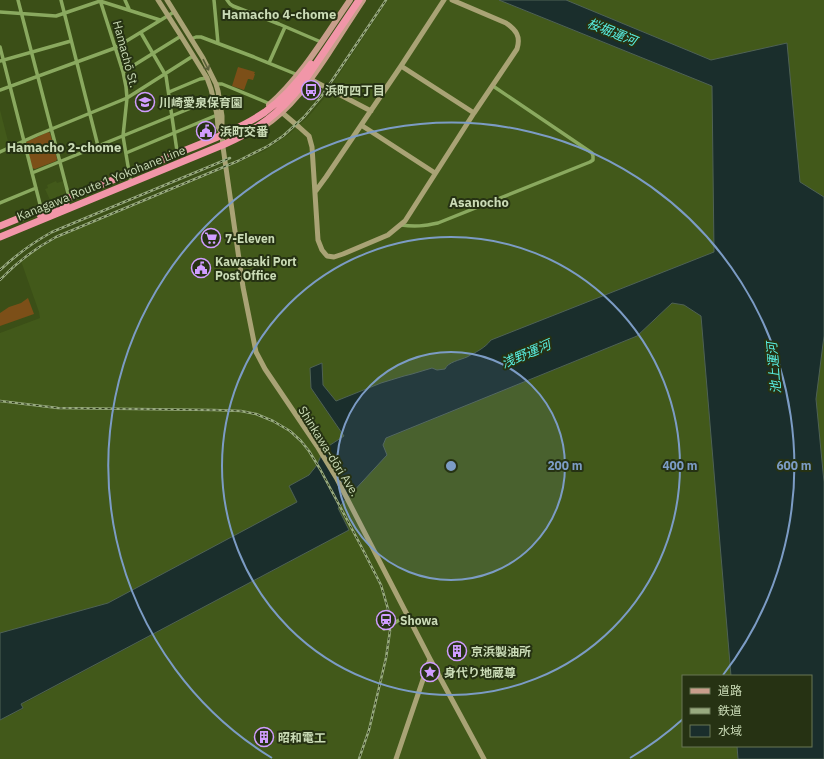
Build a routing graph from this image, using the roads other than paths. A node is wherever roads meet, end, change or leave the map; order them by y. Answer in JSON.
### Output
{"nodes":[{"id":1,"x":18,"y":0,"type":"edge"},
{"id":2,"x":61,"y":0,"type":"edge"},
{"id":3,"x":100,"y":0,"type":"edge"},
{"id":4,"x":125,"y":0,"type":"edge"},
{"id":5,"x":158,"y":0,"type":"edge"},
{"id":6,"x":167,"y":0,"type":"edge"},
{"id":7,"x":214,"y":0,"type":"edge"},
{"id":8,"x":227,"y":0,"type":"edge"},
{"id":9,"x":350,"y":0,"type":"edge"},
{"id":10,"x":353,"y":0,"type":"edge"},
{"id":11,"x":359,"y":0,"type":"edge"},
{"id":12,"x":363,"y":0,"type":"edge"},
{"id":13,"x":444,"y":0,"type":"edge"},
{"id":14,"x":452,"y":0,"type":"edge"},
{"id":15,"x":129,"y":9,"type":"junction"},
{"id":16,"x":0,"y":12,"type":"edge"},
{"id":17,"x":174,"y":12,"type":"junction"},
{"id":18,"x":65,"y":13,"type":"junction"},
{"id":19,"x":21,"y":14,"type":"junction"},
{"id":20,"x":168,"y":16,"type":"junction"},
{"id":21,"x":160,"y":20,"type":"junction"},
{"id":22,"x":285,"y":27,"type":"junction"},
{"id":23,"x":141,"y":33,"type":"junction"},
{"id":24,"x":181,"y":36,"type":"junction"},
{"id":25,"x":191,"y":39,"type":"junction"},
{"id":26,"x":71,"y":40,"type":"junction"},
{"id":27,"x":321,"y":42,"type":"junction"},
{"id":28,"x":218,"y":44,"type":"junction"},
{"id":29,"x":0,"y":47,"type":"edge"},
{"id":30,"x":115,"y":48,"type":"junction"},
{"id":31,"x":31,"y":52,"type":"junction"},
{"id":32,"x":154,"y":53,"type":"junction"},
{"id":33,"x":193,"y":56,"type":"junction"},
{"id":34,"x":2,"y":61,"type":"edge"},
{"id":35,"x":77,"y":62,"type":"junction"},
{"id":36,"x":269,"y":63,"type":"junction"},
{"id":37,"x":401,"y":66,"type":"junction"},
{"id":38,"x":123,"y":72,"type":"junction"},
{"id":39,"x":166,"y":73,"type":"junction"},
{"id":40,"x":298,"y":75,"type":"junction"},
{"id":41,"x":38,"y":77,"type":"junction"},
{"id":42,"x":206,"y":78,"type":"junction"},
{"id":43,"x":311,"y":79,"type":"junction"},
{"id":44,"x":216,"y":84,"type":"junction"},
{"id":45,"x":493,"y":86,"type":"junction"},
{"id":46,"x":10,"y":87,"type":"junction"},
{"id":47,"x":0,"y":90,"type":"edge"},
{"id":48,"x":169,"y":92,"type":"junction"},
{"id":49,"x":127,"y":98,"type":"junction"},
{"id":50,"x":213,"y":99,"type":"junction"},
{"id":51,"x":270,"y":104,"type":"junction"},
{"id":52,"x":371,"y":110,"type":"junction"},
{"id":53,"x":282,"y":112,"type":"junction"},
{"id":54,"x":90,"y":113,"type":"junction"},
{"id":55,"x":474,"y":113,"type":"junction"},
{"id":56,"x":217,"y":115,"type":"junction"},
{"id":57,"x":172,"y":116,"type":"junction"},
{"id":58,"x":361,"y":125,"type":"junction"},
{"id":59,"x":51,"y":129,"type":"junction"},
{"id":60,"x":175,"y":132,"type":"junction"},
{"id":61,"x":222,"y":133,"type":"junction"},
{"id":62,"x":123,"y":136,"type":"junction"},
{"id":63,"x":24,"y":141,"type":"junction"},
{"id":64,"x":203,"y":143,"type":"junction"},
{"id":65,"x":98,"y":146,"type":"junction"},
{"id":66,"x":223,"y":148,"type":"junction"},
{"id":67,"x":177,"y":151,"type":"junction"},
{"id":68,"x":0,"y":152,"type":"edge"},
{"id":69,"x":126,"y":153,"type":"junction"},
{"id":70,"x":203,"y":153,"type":"junction"},
{"id":71,"x":60,"y":161,"type":"junction"},
{"id":72,"x":128,"y":171,"type":"junction"},
{"id":73,"x":32,"y":173,"type":"junction"},
{"id":74,"x":435,"y":173,"type":"junction"},
{"id":75,"x":131,"y":185,"type":"junction"},
{"id":76,"x":36,"y":188,"type":"junction"},
{"id":77,"x":315,"y":192,"type":"junction"},
{"id":78,"x":87,"y":196,"type":"junction"},
{"id":79,"x":69,"y":197,"type":"junction"},
{"id":80,"x":0,"y":203,"type":"edge"},
{"id":81,"x":41,"y":208,"type":"junction"},
{"id":82,"x":50,"y":218,"type":"junction"},
{"id":83,"x":400,"y":225,"type":"junction"},
{"id":84,"x":0,"y":227,"type":"edge"},
{"id":85,"x":0,"y":232,"type":"edge"},
{"id":86,"x":0,"y":238,"type":"edge"},
{"id":87,"x":408,"y":616,"type":"junction"},
{"id":88,"x":384,"y":629,"type":"dead end"},
{"id":89,"x":430,"y":659,"type":"junction"},
{"id":90,"x":396,"y":759,"type":"edge"},
{"id":91,"x":484,"y":759,"type":"edge"}],
"edges":[{"from":1,"to":19,"type":"street"},
{"from":2,"to":18,"type":"street"},
{"from":3,"to":15,"type":"street"},
{"from":3,"to":18,"type":"street"},
{"from":3,"to":30,"type":"street","name":"Hamachō St."},
{"from":4,"to":15,"type":"street"},
{"from":5,"to":20,"type":"street","name":"Shinkawa-dōri Ave."},
{"from":6,"to":17,"type":"street","name":"Shinkawa-dōri Ave."},
{"from":7,"to":28,"type":"street"},
{"from":8,"to":22,"type":"street"},
{"from":9,"to":27,"type":"main road"},
{"from":10,"to":64,"type":"highway","name":"Kanagawa Route 1 Yokohane Line"},
{"from":11,"to":70,"type":"highway","name":"Kanagawa Route 1 Yokohane Line"},
{"from":12,"to":43,"type":"main road"},
{"from":13,"to":37,"type":"street"},
{"from":14,"to":45,"type":"street"},
{"from":15,"to":21,"type":"street"},
{"from":16,"to":19,"type":"street"},
{"from":17,"to":20,"type":"street"},
{"from":17,"to":25,"type":"street","name":"Shinkawa-dōri Ave."},
{"from":18,"to":19,"type":"street"},
{"from":18,"to":26,"type":"street"},
{"from":19,"to":31,"type":"street"},
{"from":20,"to":21,"type":"street"},
{"from":20,"to":24,"type":"street","name":"Shinkawa-dōri Ave."},
{"from":21,"to":23,"type":"street"},
{"from":22,"to":27,"type":"street"},
{"from":22,"to":36,"type":"street"},
{"from":23,"to":30,"type":"street"},
{"from":23,"to":32,"type":"street"},
{"from":24,"to":32,"type":"street"},
{"from":24,"to":33,"type":"street","name":"Shinkawa-dōri Ave."},
{"from":25,"to":28,"type":"street"},
{"from":25,"to":44,"type":"street","name":"Shinkawa-dōri Ave.","one_way":true},
{"from":26,"to":31,"type":"street"},
{"from":26,"to":35,"type":"street"},
{"from":27,"to":40,"type":"main road"},
{"from":28,"to":36,"type":"street"},
{"from":29,"to":34,"type":"street"},
{"from":30,"to":35,"type":"street"},
{"from":30,"to":38,"type":"street","name":"Hamachō St."},
{"from":31,"to":34,"type":"street"},
{"from":31,"to":41,"type":"street"},
{"from":32,"to":38,"type":"street"},
{"from":32,"to":39,"type":"street"},
{"from":33,"to":39,"type":"street"},
{"from":33,"to":42,"type":"street","name":"Shinkawa-dōri Ave."},
{"from":34,"to":46,"type":"street"},
{"from":35,"to":41,"type":"street"},
{"from":35,"to":54,"type":"street"},
{"from":36,"to":40,"type":"street"},
{"from":37,"to":52,"type":"street"},
{"from":37,"to":55,"type":"street"},
{"from":38,"to":49,"type":"street","name":"Hamachō St."},
{"from":39,"to":48,"type":"street"},
{"from":39,"to":49,"type":"street"},
{"from":40,"to":43,"type":"street"},
{"from":40,"to":51,"type":"main road"},
{"from":41,"to":46,"type":"street"},
{"from":41,"to":59,"type":"street"},
{"from":42,"to":48,"type":"street"},
{"from":42,"to":50,"type":"street","name":"Shinkawa-dōri Ave."},
{"from":43,"to":52,"type":"street"},
{"from":43,"to":53,"type":"main road"},
{"from":44,"to":51,"type":"street"},
{"from":44,"to":61,"type":"street","name":"Shinkawa-dōri Ave."},
{"from":45,"to":55,"type":"street"},
{"from":45,"to":83,"type":"street"},
{"from":46,"to":47,"type":"street"},
{"from":46,"to":63,"type":"street"},
{"from":48,"to":57,"type":"street"},
{"from":49,"to":54,"type":"street"},
{"from":49,"to":62,"type":"street","name":"Hamachō St."},
{"from":50,"to":56,"type":"street","name":"Shinkawa-dōri Ave."},
{"from":50,"to":57,"type":"street"},
{"from":51,"to":53,"type":"street"},
{"from":51,"to":61,"type":"main road"},
{"from":52,"to":58,"type":"street"},
{"from":53,"to":66,"type":"main road"},
{"from":53,"to":77,"type":"street"},
{"from":54,"to":59,"type":"street"},
{"from":54,"to":65,"type":"street"},
{"from":55,"to":74,"type":"street"},
{"from":56,"to":60,"type":"street"},
{"from":56,"to":61,"type":"street","name":"Shinkawa-dōri Ave."},
{"from":57,"to":60,"type":"street"},
{"from":57,"to":62,"type":"street"},
{"from":58,"to":74,"type":"street"},
{"from":58,"to":77,"type":"street"},
{"from":59,"to":63,"type":"street"},
{"from":59,"to":71,"type":"street"},
{"from":60,"to":67,"type":"street"},
{"from":60,"to":69,"type":"street"},
{"from":61,"to":66,"type":"street","name":"Shinkawa-dōri Ave."},
{"from":61,"to":67,"type":"main road"},
{"from":62,"to":65,"type":"street"},
{"from":62,"to":69,"type":"street","name":"Hamachō St."},
{"from":63,"to":68,"type":"street"},
{"from":63,"to":73,"type":"street"},
{"from":64,"to":78,"type":"highway"},
{"from":64,"to":84,"type":"highway","name":"Kanagawa Route 1 Yokohane Line"},
{"from":65,"to":71,"type":"street"},
{"from":66,"to":75,"type":"main road"},
{"from":66,"to":87,"type":"street","name":"Shinkawa-dōri Ave."},
{"from":67,"to":72,"type":"main road"},
{"from":69,"to":72,"type":"street","name":"Hamachō St."},
{"from":70,"to":78,"type":"highway"},
{"from":70,"to":86,"type":"highway","name":"Kanagawa Route 1 Yokohane Line"},
{"from":71,"to":73,"type":"street"},
{"from":71,"to":79,"type":"street"},
{"from":72,"to":75,"type":"street","name":"Hamachō St."},
{"from":72,"to":79,"type":"main road"},
{"from":73,"to":76,"type":"street"},
{"from":74,"to":83,"type":"street"},
{"from":75,"to":82,"type":"main road"},
{"from":76,"to":80,"type":"street"},
{"from":76,"to":81,"type":"street"},
{"from":77,"to":83,"type":"street"},
{"from":78,"to":82,"type":"highway"},
{"from":78,"to":85,"type":"highway"},
{"from":79,"to":81,"type":"main road"},
{"from":81,"to":84,"type":"main road"},
{"from":82,"to":86,"type":"main road"},
{"from":87,"to":88,"type":"street"},
{"from":87,"to":89,"type":"street","name":"Shinkawa-dōri Ave."},
{"from":89,"to":90,"type":"street"},
{"from":89,"to":91,"type":"street","name":"Shinkawa-dōri Ave."}]}
